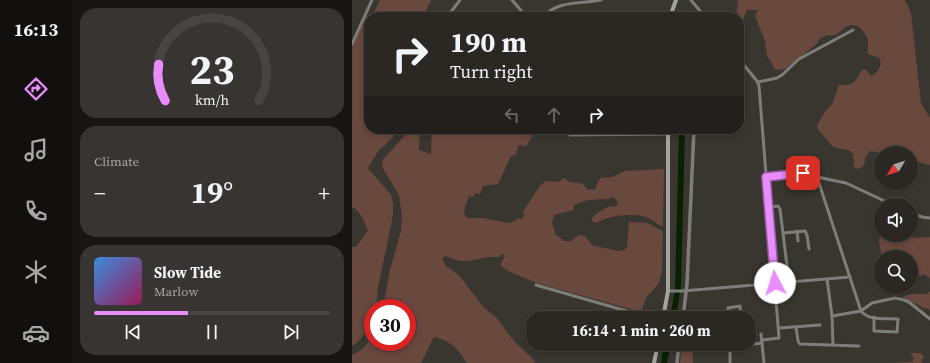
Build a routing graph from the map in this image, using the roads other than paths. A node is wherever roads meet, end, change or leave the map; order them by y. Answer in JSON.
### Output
{"nodes":[{"id":1,"x":372,"y":0,"type":"edge"},
{"id":2,"x":460,"y":0,"type":"edge"},
{"id":3,"x":512,"y":0,"type":"edge"},
{"id":4,"x":601,"y":0,"type":"edge"},
{"id":5,"x":676,"y":0,"type":"edge"},
{"id":6,"x":691,"y":0,"type":"edge"},
{"id":7,"x":367,"y":12,"type":"edge"},
{"id":8,"x":451,"y":12,"type":"edge"},
{"id":9,"x":522,"y":12,"type":"edge"},
{"id":10,"x":548,"y":12,"type":"edge"},
{"id":11,"x":672,"y":12,"type":"edge"},
{"id":12,"x":701,"y":12,"type":"edge"},
{"id":13,"x":364,"y":18,"type":"edge"},
{"id":14,"x":853,"y":30,"type":"dead end"},
{"id":15,"x":352,"y":44,"type":"edge"},
{"id":16,"x":744,"y":65,"type":"edge"},
{"id":17,"x":758,"y":82,"type":"junction"},
{"id":18,"x":594,"y":134,"type":"edge"},
{"id":19,"x":668,"y":134,"type":"edge"},
{"id":20,"x":694,"y":134,"type":"edge"},
{"id":21,"x":570,"y":135,"type":"dead end"},
{"id":22,"x":766,"y":177,"type":"junction"},
{"id":23,"x":817,"y":177,"type":"junction"},
{"id":24,"x":879,"y":198,"type":"edge"},
{"id":25,"x":769,"y":207,"type":"junction"},
{"id":26,"x":918,"y":216,"type":"edge"},
{"id":27,"x":930,"y":218,"type":"edge"},
{"id":28,"x":797,"y":231,"type":"junction"},
{"id":29,"x":784,"y":233,"type":"junction"},
{"id":30,"x":798,"y":241,"type":"dead end"},
{"id":31,"x":809,"y":250,"type":"dead end"},
{"id":32,"x":850,"y":277,"type":"junction"},
{"id":33,"x":827,"y":279,"type":"junction"},
{"id":34,"x":789,"y":282,"type":"junction"},
{"id":35,"x":775,"y":283,"type":"junction"},
{"id":36,"x":536,"y":284,"type":"dead end"},
{"id":37,"x":671,"y":291,"type":"junction"},
{"id":38,"x":684,"y":291,"type":"junction"},
{"id":39,"x":627,"y":311,"type":"edge"},
{"id":40,"x":665,"y":311,"type":"edge"},
{"id":41,"x":683,"y":311,"type":"edge"},
{"id":42,"x":728,"y":311,"type":"edge"},
{"id":43,"x":740,"y":311,"type":"edge"},
{"id":44,"x":861,"y":311,"type":"junction"},
{"id":45,"x":832,"y":316,"type":"junction"},
{"id":46,"x":874,"y":318,"type":"junction"},
{"id":47,"x":930,"y":319,"type":"edge"},
{"id":48,"x":820,"y":325,"type":"dead end"},
{"id":49,"x":796,"y":327,"type":"junction"},
{"id":50,"x":778,"y":328,"type":"junction"},
{"id":51,"x":761,"y":334,"type":"dead end"},
{"id":52,"x":762,"y":342,"type":"junction"},
{"id":53,"x":756,"y":343,"type":"edge"},
{"id":54,"x":833,"y":345,"type":"junction"},
{"id":55,"x":859,"y":346,"type":"dead end"},
{"id":56,"x":657,"y":351,"type":"edge"},
{"id":57,"x":678,"y":351,"type":"edge"},
{"id":58,"x":730,"y":351,"type":"edge"},
{"id":59,"x":654,"y":363,"type":"edge"},
{"id":60,"x":677,"y":363,"type":"edge"},
{"id":61,"x":730,"y":363,"type":"edge"},
{"id":62,"x":764,"y":363,"type":"edge"}],
"edges":[{"from":1,"to":7,"type":"street"},
{"from":2,"to":8,"type":"street"},
{"from":3,"to":9,"type":"street"},
{"from":4,"to":10,"type":"street"},
{"from":5,"to":11,"type":"main road"},
{"from":6,"to":12,"type":"street"},
{"from":13,"to":15,"type":"street"},
{"from":14,"to":17,"type":"street"},
{"from":16,"to":17,"type":"street"},
{"from":17,"to":22,"type":"street"},
{"from":18,"to":21,"type":"street"},
{"from":19,"to":37,"type":"main road"},
{"from":20,"to":38,"type":"street"},
{"from":22,"to":23,"type":"street"},
{"from":22,"to":25,"type":"street"},
{"from":23,"to":24,"type":"street"},
{"from":23,"to":32,"type":"street"},
{"from":25,"to":29,"type":"street"},
{"from":25,"to":35,"type":"street"},
{"from":26,"to":27,"type":"street"},
{"from":28,"to":29,"type":"street"},
{"from":28,"to":30,"type":"street"},
{"from":28,"to":31,"type":"street"},
{"from":29,"to":34,"type":"street"},
{"from":32,"to":33,"type":"street"},
{"from":32,"to":44,"type":"street"},
{"from":33,"to":34,"type":"street"},
{"from":33,"to":45,"type":"street"},
{"from":34,"to":35,"type":"street"},
{"from":35,"to":38,"type":"street"},
{"from":35,"to":50,"type":"street"},
{"from":36,"to":39,"type":"street"},
{"from":37,"to":38,"type":"street"},
{"from":37,"to":40,"type":"main road"},
{"from":38,"to":41,"type":"street"},
{"from":42,"to":43,"type":"street"},
{"from":44,"to":45,"type":"street"},
{"from":44,"to":46,"type":"street"},
{"from":44,"to":47,"type":"street"},
{"from":45,"to":54,"type":"street"},
{"from":46,"to":46,"type":"street"},
{"from":48,"to":49,"type":"street"},
{"from":49,"to":50,"type":"street"},
{"from":49,"to":54,"type":"street"},
{"from":50,"to":52,"type":"street"},
{"from":51,"to":52,"type":"street"},
{"from":52,"to":53,"type":"street"},
{"from":52,"to":62,"type":"street"},
{"from":54,"to":55,"type":"street"},
{"from":56,"to":59,"type":"main road"},
{"from":57,"to":60,"type":"street"},
{"from":58,"to":61,"type":"street"}]}
